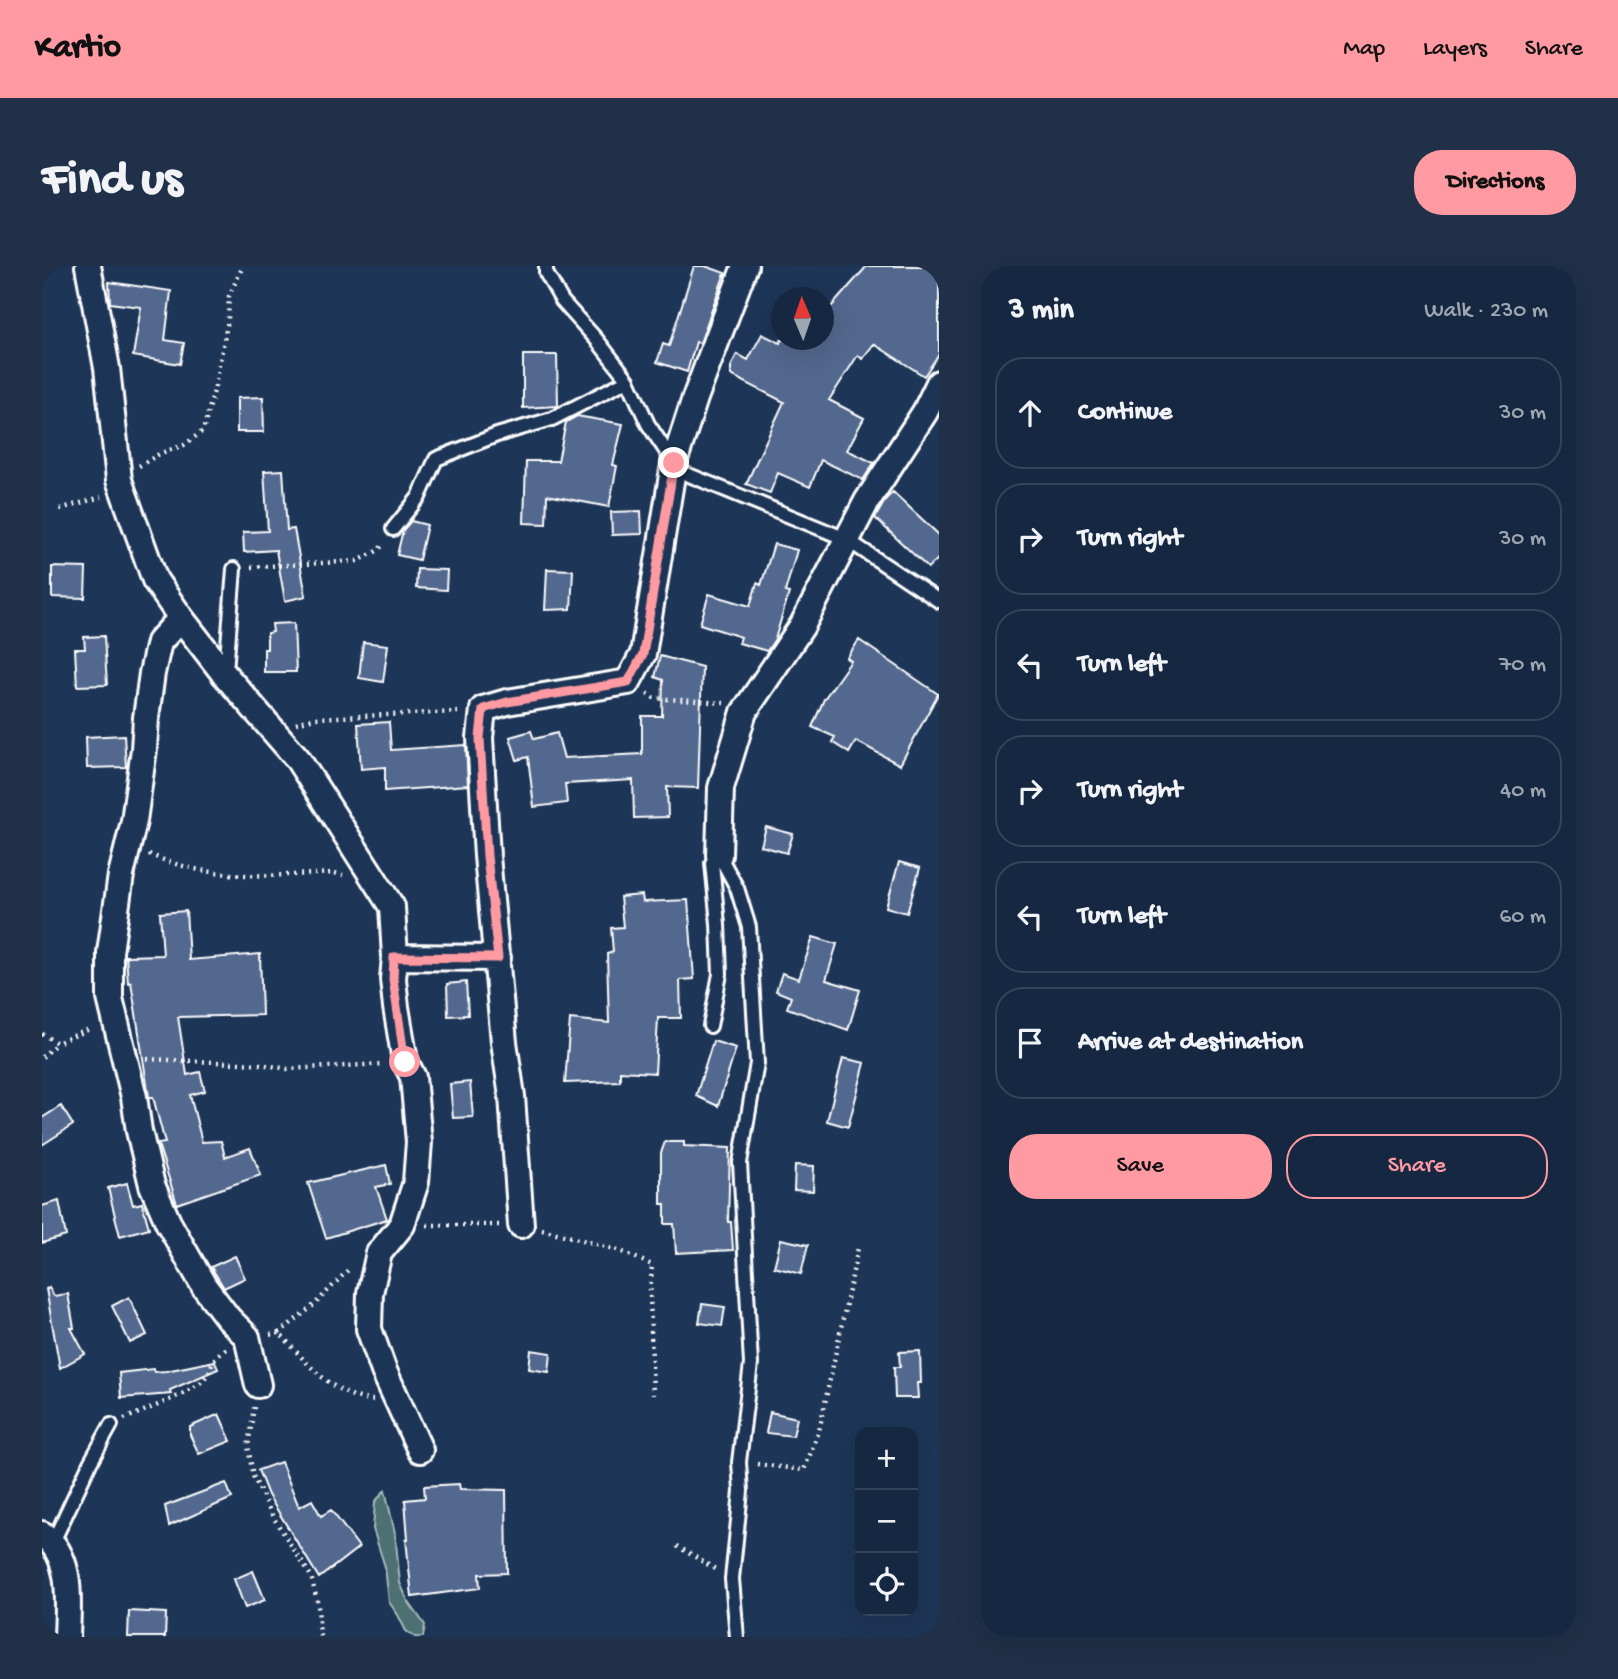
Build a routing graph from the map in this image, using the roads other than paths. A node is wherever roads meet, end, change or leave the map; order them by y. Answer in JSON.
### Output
{"nodes":[{"id":1,"x":88,"y":266,"type":"edge"},
{"id":2,"x":545,"y":266,"type":"edge"},
{"id":3,"x":745,"y":266,"type":"edge"},
{"id":4,"x":628,"y":380,"type":"junction"},
{"id":5,"x":937,"y":391,"type":"edge"},
{"id":6,"x":674,"y":463,"type":"junction"},
{"id":7,"x":393,"y":529,"type":"road end"},
{"id":8,"x":846,"y":539,"type":"junction"},
{"id":9,"x":234,"y":569,"type":"road end"},
{"id":10,"x":939,"y":601,"type":"edge"},
{"id":11,"x":181,"y":618,"type":"junction"},
{"id":12,"x":225,"y":675,"type":"junction"},
{"id":13,"x":719,"y":855,"type":"junction"},
{"id":14,"x":394,"y":957,"type":"junction"},
{"id":15,"x":498,"y":958,"type":"junction"},
{"id":16,"x":710,"y":1026,"type":"dead end"},
{"id":17,"x":521,"y":1225,"type":"road end"},
{"id":18,"x":257,"y":1385,"type":"road end"},
{"id":19,"x":111,"y":1425,"type":"dead end"},
{"id":20,"x":420,"y":1450,"type":"dead end"},
{"id":21,"x":48,"y":1538,"type":"edge"},
{"id":22,"x":67,"y":1637,"type":"edge"},
{"id":23,"x":737,"y":1637,"type":"edge"}],
"edges":[{"from":1,"to":11,"type":"street"},
{"from":2,"to":4,"type":"lane"},
{"from":3,"to":6,"type":"street"},
{"from":4,"to":6,"type":"lane"},
{"from":4,"to":7,"type":"lane"},
{"from":5,"to":8,"type":"street"},
{"from":6,"to":8,"type":"lane"},
{"from":6,"to":15,"type":"street"},
{"from":8,"to":10,"type":"lane"},
{"from":8,"to":13,"type":"street"},
{"from":9,"to":12,"type":"lane"},
{"from":11,"to":12,"type":"street"},
{"from":11,"to":18,"type":"street"},
{"from":12,"to":14,"type":"street"},
{"from":13,"to":16,"type":"lane"},
{"from":13,"to":23,"type":"lane"},
{"from":14,"to":15,"type":"street"},
{"from":14,"to":20,"type":"street"},
{"from":15,"to":17,"type":"street"},
{"from":19,"to":21,"type":"lane"},
{"from":21,"to":22,"type":"street"}]}
